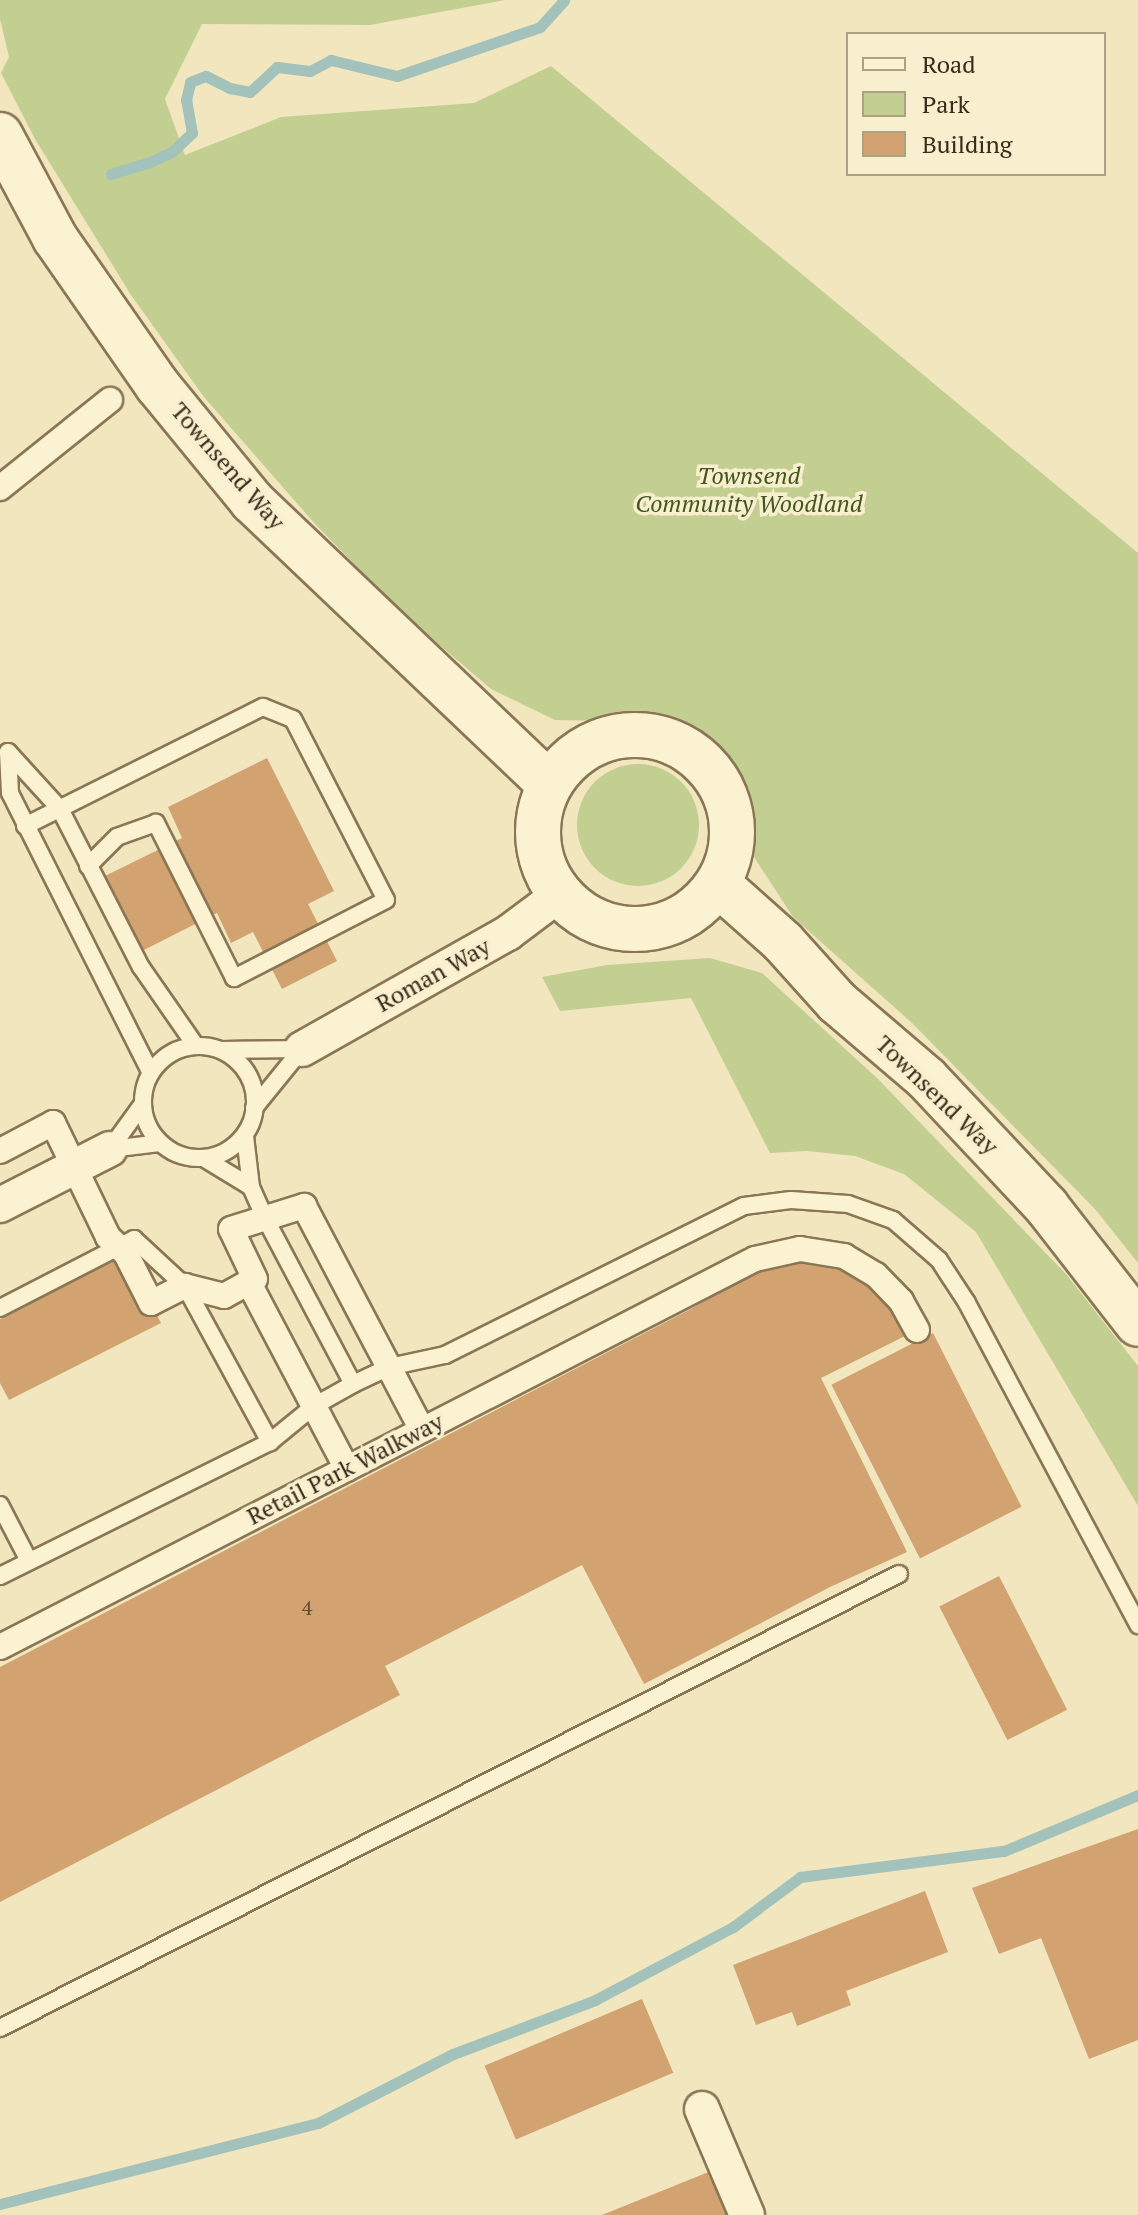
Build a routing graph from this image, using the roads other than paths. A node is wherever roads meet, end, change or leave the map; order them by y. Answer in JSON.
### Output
{"nodes":[{"id":1,"x":0,"y":135,"type":"edge"},
{"id":2,"x":110,"y":400,"type":"dead end"},
{"id":3,"x":0,"y":488,"type":"edge"},
{"id":4,"x":549,"y":784,"type":"junction"},
{"id":5,"x":60,"y":809,"type":"junction"},
{"id":6,"x":25,"y":826,"type":"junction"},
{"id":7,"x":88,"y":866,"type":"junction"},
{"id":8,"x":718,"y":884,"type":"junction"},
{"id":9,"x":560,"y":894,"type":"junction"},
{"id":10,"x":196,"y":1046,"type":"junction"},
{"id":11,"x":302,"y":1049,"type":"junction"},
{"id":12,"x":220,"y":1050,"type":"junction"},
{"id":13,"x":151,"y":1073,"type":"junction"},
{"id":14,"x":142,"y":1105,"type":"junction"},
{"id":15,"x":254,"y":1108,"type":"junction"},
{"id":16,"x":245,"y":1136,"type":"junction"},
{"id":17,"x":160,"y":1143,"type":"junction"},
{"id":18,"x":110,"y":1149,"type":"junction"},
{"id":19,"x":0,"y":1151,"type":"edge"},
{"id":20,"x":205,"y":1159,"type":"junction"},
{"id":21,"x":75,"y":1168,"type":"junction"},
{"id":22,"x":251,"y":1187,"type":"junction"},
{"id":23,"x":0,"y":1205,"type":"edge"},
{"id":24,"x":264,"y":1216,"type":"junction"},
{"id":25,"x":119,"y":1247,"type":"junction"},
{"id":26,"x":249,"y":1283,"type":"junction"},
{"id":27,"x":185,"y":1286,"type":"junction"},
{"id":28,"x":0,"y":1308,"type":"edge"},
{"id":29,"x":1138,"y":1324,"type":"edge"},
{"id":30,"x":917,"y":1330,"type":"dead end"},
{"id":31,"x":389,"y":1367,"type":"junction"},
{"id":32,"x":353,"y":1384,"type":"junction"},
{"id":33,"x":314,"y":1406,"type":"junction"},
{"id":34,"x":422,"y":1430,"type":"junction"},
{"id":35,"x":270,"y":1442,"type":"junction"},
{"id":36,"x":347,"y":1469,"type":"junction"},
{"id":37,"x":0,"y":1505,"type":"edge"},
{"id":38,"x":29,"y":1561,"type":"junction"},
{"id":39,"x":899,"y":1574,"type":"dead end"},
{"id":40,"x":0,"y":1576,"type":"edge"},
{"id":41,"x":1138,"y":1625,"type":"edge"},
{"id":42,"x":0,"y":1647,"type":"edge"},
{"id":43,"x":0,"y":2028,"type":"edge"},
{"id":44,"x":702,"y":2109,"type":"dead end"},
{"id":45,"x":747,"y":2215,"type":"edge"}],
"edges":[{"from":1,"to":4,"type":"main road","name":"Townsend Way"},
{"from":2,"to":3,"type":"street"},
{"from":4,"to":8,"type":"main road"},
{"from":4,"to":9,"type":"main road"},
{"from":5,"to":6,"type":"lane"},
{"from":5,"to":6,"type":"lane"},
{"from":5,"to":7,"type":"lane"},
{"from":5,"to":7,"type":"lane"},
{"from":6,"to":13,"type":"lane"},
{"from":7,"to":10,"type":"lane"},
{"from":8,"to":9,"type":"main road"},
{"from":8,"to":29,"type":"main road","name":"Townsend Way"},
{"from":9,"to":11,"type":"street","name":"Roman Way"},
{"from":10,"to":12,"type":"lane","name":"Roman Way"},
{"from":10,"to":13,"type":"lane"},
{"from":11,"to":12,"type":"lane","name":"Roman Way"},
{"from":11,"to":15,"type":"lane","name":"Roman Way"},
{"from":12,"to":15,"type":"lane"},
{"from":13,"to":14,"type":"lane"},
{"from":14,"to":17,"type":"lane"},
{"from":14,"to":18,"type":"lane"},
{"from":15,"to":16,"type":"lane","name":"Roman Way"},
{"from":16,"to":20,"type":"lane"},
{"from":16,"to":22,"type":"lane"},
{"from":17,"to":18,"type":"lane"},
{"from":17,"to":20,"type":"lane"},
{"from":18,"to":21,"type":"street"},
{"from":19,"to":21,"type":"street"},
{"from":20,"to":22,"type":"lane"},
{"from":21,"to":23,"type":"street"},
{"from":21,"to":25,"type":"street"},
{"from":22,"to":24,"type":"lane"},
{"from":24,"to":26,"type":"street"},
{"from":24,"to":31,"type":"street"},
{"from":24,"to":32,"type":"lane"},
{"from":25,"to":27,"type":"lane"},
{"from":25,"to":27,"type":"street"},
{"from":25,"to":28,"type":"lane"},
{"from":26,"to":27,"type":"street"},
{"from":26,"to":33,"type":"street"},
{"from":27,"to":35,"type":"lane"},
{"from":30,"to":34,"type":"street","name":"Retail Park Walkway"},
{"from":31,"to":32,"type":"lane"},
{"from":31,"to":34,"type":"street"},
{"from":31,"to":41,"type":"lane"},
{"from":32,"to":33,"type":"lane"},
{"from":33,"to":35,"type":"lane"},
{"from":33,"to":36,"type":"street"},
{"from":34,"to":36,"type":"street","name":"Retail Park Walkway"},
{"from":35,"to":38,"type":"lane"},
{"from":36,"to":42,"type":"street","name":"Retail Park Walkway"},
{"from":37,"to":38,"type":"lane"},
{"from":38,"to":40,"type":"lane"},
{"from":39,"to":43,"type":"lane"},
{"from":44,"to":45,"type":"street"}]}
